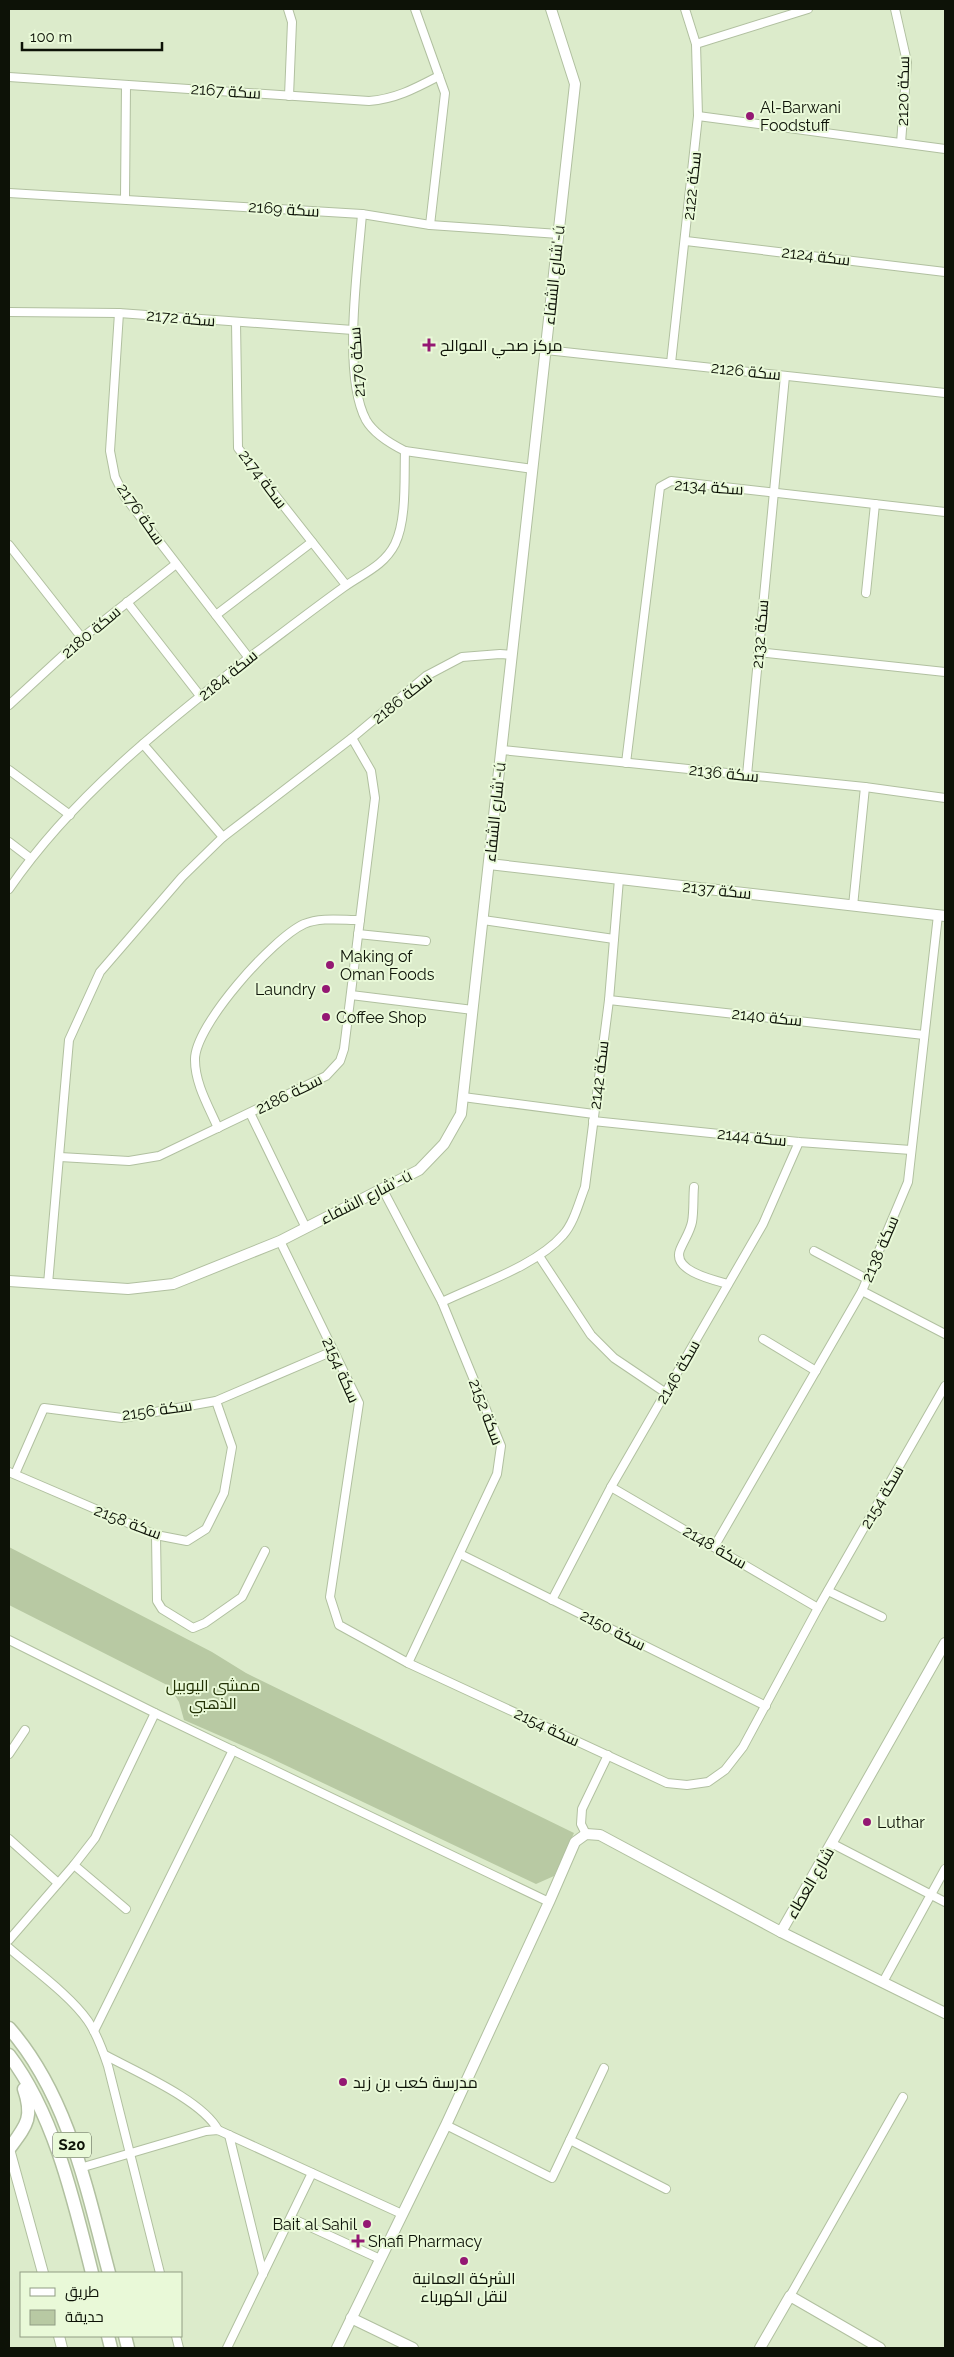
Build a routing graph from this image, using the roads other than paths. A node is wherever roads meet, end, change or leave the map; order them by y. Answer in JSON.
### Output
{"nodes":[{"id":1,"x":288,"y":9,"type":"edge"},
{"id":2,"x":416,"y":9,"type":"edge"},
{"id":3,"x":551,"y":9,"type":"edge"},
{"id":4,"x":684,"y":9,"type":"edge"},
{"id":5,"x":808,"y":9,"type":"edge"},
{"id":6,"x":895,"y":9,"type":"edge"},
{"id":7,"x":696,"y":44,"type":"junction"},
{"id":8,"x":439,"y":76,"type":"junction"},
{"id":9,"x":9,"y":77,"type":"edge"},
{"id":10,"x":126,"y":85,"type":"junction"},
{"id":11,"x":289,"y":96,"type":"junction"},
{"id":12,"x":698,"y":116,"type":"junction"},
{"id":13,"x":901,"y":144,"type":"junction"},
{"id":14,"x":945,"y":149,"type":"edge"},
{"id":15,"x":9,"y":193,"type":"edge"},
{"id":16,"x":125,"y":198,"type":"junction"},
{"id":17,"x":362,"y":214,"type":"junction"},
{"id":18,"x":430,"y":226,"type":"junction"},
{"id":19,"x":559,"y":234,"type":"junction"},
{"id":20,"x":686,"y":241,"type":"junction"},
{"id":21,"x":945,"y":272,"type":"edge"},
{"id":22,"x":9,"y":312,"type":"edge"},
{"id":23,"x":120,"y":313,"type":"junction"},
{"id":24,"x":236,"y":322,"type":"junction"},
{"id":25,"x":353,"y":330,"type":"junction"},
{"id":26,"x":546,"y":350,"type":"junction"},
{"id":27,"x":671,"y":363,"type":"junction"},
{"id":28,"x":785,"y":376,"type":"junction"},
{"id":29,"x":945,"y":393,"type":"edge"},
{"id":30,"x":405,"y":451,"type":"junction"},
{"id":31,"x":533,"y":469,"type":"junction"},
{"id":32,"x":773,"y":493,"type":"junction"},
{"id":33,"x":875,"y":504,"type":"junction"},
{"id":34,"x":945,"y":512,"type":"edge"},
{"id":35,"x":312,"y":542,"type":"junction"},
{"id":36,"x":9,"y":545,"type":"edge"},
{"id":37,"x":176,"y":564,"type":"junction"},
{"id":38,"x":346,"y":585,"type":"junction"},
{"id":39,"x":866,"y":593,"type":"dead end"},
{"id":40,"x":128,"y":602,"type":"junction"},
{"id":41,"x":216,"y":615,"type":"junction"},
{"id":42,"x":82,"y":638,"type":"junction"},
{"id":43,"x":758,"y":652,"type":"junction"},
{"id":44,"x":512,"y":656,"type":"junction"},
{"id":45,"x":249,"y":658,"type":"junction"},
{"id":46,"x":945,"y":672,"type":"edge"},
{"id":47,"x":202,"y":697,"type":"junction"},
{"id":48,"x":9,"y":705,"type":"edge"},
{"id":49,"x":352,"y":738,"type":"junction"},
{"id":50,"x":143,"y":744,"type":"junction"},
{"id":51,"x":502,"y":750,"type":"junction"},
{"id":52,"x":626,"y":763,"type":"junction"},
{"id":53,"x":9,"y":770,"type":"edge"},
{"id":54,"x":747,"y":775,"type":"junction"},
{"id":55,"x":865,"y":787,"type":"junction"},
{"id":56,"x":945,"y":798,"type":"edge"},
{"id":57,"x":70,"y":814,"type":"junction"},
{"id":58,"x":223,"y":837,"type":"junction"},
{"id":59,"x":9,"y":842,"type":"edge"},
{"id":60,"x":30,"y":858,"type":"junction"},
{"id":61,"x":489,"y":864,"type":"junction"},
{"id":62,"x":619,"y":879,"type":"junction"},
{"id":63,"x":9,"y":889,"type":"edge"},
{"id":64,"x":853,"y":906,"type":"junction"},
{"id":65,"x":942,"y":915,"type":"edge"},
{"id":66,"x":360,"y":920,"type":"junction"},
{"id":67,"x":483,"y":920,"type":"junction"},
{"id":68,"x":358,"y":934,"type":"junction"},
{"id":69,"x":614,"y":939,"type":"junction"},
{"id":70,"x":426,"y":941,"type":"dead end"},
{"id":71,"x":351,"y":995,"type":"junction"},
{"id":72,"x":609,"y":1000,"type":"junction"},
{"id":73,"x":473,"y":1010,"type":"junction"},
{"id":74,"x":924,"y":1035,"type":"junction"},
{"id":75,"x":463,"y":1097,"type":"junction"},
{"id":76,"x":250,"y":1113,"type":"junction"},
{"id":77,"x":594,"y":1117,"type":"junction"},
{"id":78,"x":218,"y":1128,"type":"junction"},
{"id":79,"x":799,"y":1142,"type":"junction"},
{"id":80,"x":911,"y":1150,"type":"junction"},
{"id":81,"x":60,"y":1157,"type":"junction"},
{"id":82,"x":694,"y":1187,"type":"dead end"},
{"id":83,"x":383,"y":1190,"type":"junction"},
{"id":84,"x":306,"y":1228,"type":"junction"},
{"id":85,"x":280,"y":1241,"type":"junction"},
{"id":86,"x":814,"y":1251,"type":"dead end"},
{"id":87,"x":539,"y":1256,"type":"junction"},
{"id":88,"x":867,"y":1279,"type":"junction"},
{"id":89,"x":9,"y":1281,"type":"edge"},
{"id":90,"x":48,"y":1284,"type":"junction"},
{"id":91,"x":728,"y":1284,"type":"junction"},
{"id":92,"x":862,"y":1291,"type":"junction"},
{"id":93,"x":442,"y":1302,"type":"junction"},
{"id":94,"x":945,"y":1334,"type":"edge"},
{"id":95,"x":763,"y":1339,"type":"dead end"},
{"id":96,"x":333,"y":1351,"type":"junction"},
{"id":97,"x":816,"y":1371,"type":"junction"},
{"id":98,"x":945,"y":1386,"type":"edge"},
{"id":99,"x":666,"y":1392,"type":"junction"},
{"id":100,"x":216,"y":1401,"type":"junction"},
{"id":101,"x":12,"y":1473,"type":"edge"},
{"id":102,"x":611,"y":1487,"type":"junction"},
{"id":103,"x":156,"y":1535,"type":"junction"},
{"id":104,"x":714,"y":1547,"type":"junction"},
{"id":105,"x":265,"y":1551,"type":"dead end"},
{"id":106,"x":460,"y":1554,"type":"junction"},
{"id":107,"x":828,"y":1591,"type":"junction"},
{"id":108,"x":552,"y":1600,"type":"junction"},
{"id":109,"x":818,"y":1608,"type":"junction"},
{"id":110,"x":882,"y":1617,"type":"dead end"},
{"id":111,"x":9,"y":1640,"type":"edge"},
{"id":112,"x":945,"y":1644,"type":"edge"},
{"id":113,"x":408,"y":1663,"type":"junction"},
{"id":114,"x":766,"y":1706,"type":"junction"},
{"id":115,"x":155,"y":1713,"type":"junction"},
{"id":116,"x":25,"y":1730,"type":"dead end"},
{"id":117,"x":233,"y":1750,"type":"junction"},
{"id":118,"x":9,"y":1754,"type":"edge"},
{"id":119,"x":608,"y":1755,"type":"junction"},
{"id":120,"x":586,"y":1834,"type":"junction"},
{"id":121,"x":9,"y":1839,"type":"edge"},
{"id":122,"x":832,"y":1844,"type":"junction"},
{"id":123,"x":74,"y":1865,"type":"junction"},
{"id":124,"x":945,"y":1869,"type":"edge"},
{"id":125,"x":58,"y":1883,"type":"junction"},
{"id":126,"x":932,"y":1894,"type":"junction"},
{"id":127,"x":550,"y":1902,"type":"junction"},
{"id":128,"x":945,"y":1902,"type":"edge"},
{"id":129,"x":126,"y":1909,"type":"dead end"},
{"id":130,"x":782,"y":1932,"type":"junction"},
{"id":131,"x":9,"y":1940,"type":"edge"},
{"id":132,"x":9,"y":1948,"type":"edge"},
{"id":133,"x":883,"y":1982,"type":"junction"},
{"id":134,"x":945,"y":2013,"type":"edge"},
{"id":135,"x":9,"y":2028,"type":"edge"},
{"id":136,"x":94,"y":2031,"type":"junction"},
{"id":137,"x":9,"y":2055,"type":"edge"},
{"id":138,"x":105,"y":2055,"type":"junction"},
{"id":139,"x":17,"y":2065,"type":"junction"},
{"id":140,"x":604,"y":2068,"type":"dead end"},
{"id":141,"x":903,"y":2098,"type":"dead end"},
{"id":142,"x":446,"y":2125,"type":"junction"},
{"id":143,"x":218,"y":2130,"type":"junction"},
{"id":144,"x":229,"y":2135,"type":"junction"},
{"id":145,"x":570,"y":2140,"type":"junction"},
{"id":146,"x":9,"y":2149,"type":"edge"},
{"id":147,"x":130,"y":2153,"type":"junction"},
{"id":148,"x":80,"y":2168,"type":"junction"},
{"id":149,"x":312,"y":2173,"type":"junction"},
{"id":150,"x":666,"y":2189,"type":"dead end"},
{"id":151,"x":402,"y":2214,"type":"junction"},
{"id":152,"x":291,"y":2218,"type":"junction"},
{"id":153,"x":380,"y":2259,"type":"junction"},
{"id":154,"x":43,"y":2272,"type":"edge"},
{"id":155,"x":92,"y":2272,"type":"edge"},
{"id":156,"x":109,"y":2272,"type":"edge"},
{"id":157,"x":160,"y":2272,"type":"edge"},
{"id":158,"x":263,"y":2274,"type":"junction"},
{"id":159,"x":790,"y":2296,"type":"junction"},
{"id":160,"x":351,"y":2318,"type":"junction"},
{"id":161,"x":227,"y":2348,"type":"edge"},
{"id":162,"x":337,"y":2348,"type":"edge"},
{"id":163,"x":413,"y":2348,"type":"edge"},
{"id":164,"x":760,"y":2348,"type":"edge"},
{"id":165,"x":878,"y":2348,"type":"edge"}],
"edges":[{"from":1,"to":11,"type":"street"},
{"from":2,"to":8,"type":"street"},
{"from":3,"to":19,"type":"street","name":"شارع الشفاء'-ú"},
{"from":4,"to":7,"type":"street","name":"سكة 2122"},
{"from":5,"to":7,"type":"street"},
{"from":6,"to":13,"type":"street","name":"سكة 2120"},
{"from":7,"to":12,"type":"street","name":"سكة 2122"},
{"from":8,"to":11,"type":"street","name":"سكة 2167"},
{"from":8,"to":18,"type":"street"},
{"from":9,"to":10,"type":"street","name":"سكة 2167"},
{"from":10,"to":11,"type":"street","name":"سكة 2167"},
{"from":10,"to":16,"type":"street"},
{"from":12,"to":13,"type":"street","name":"سكة 2120"},
{"from":12,"to":20,"type":"street","name":"سكة 2122"},
{"from":13,"to":14,"type":"street","name":"سكة 2120"},
{"from":15,"to":16,"type":"street","name":"سكة 2169"},
{"from":16,"to":17,"type":"street","name":"سكة 2169"},
{"from":17,"to":18,"type":"street","name":"سكة 2169"},
{"from":17,"to":25,"type":"street","name":"سكة 2170"},
{"from":18,"to":19,"type":"street","name":"سكة 2169"},
{"from":19,"to":26,"type":"street","name":"شارع الشفاء'-ú"},
{"from":20,"to":21,"type":"street","name":"سكة 2124"},
{"from":20,"to":27,"type":"street","name":"سكة 2122"},
{"from":22,"to":23,"type":"street","name":"سكة 2172"},
{"from":23,"to":24,"type":"street","name":"سكة 2172"},
{"from":23,"to":37,"type":"street","name":"سكة 2176"},
{"from":24,"to":25,"type":"street","name":"سكة 2172"},
{"from":24,"to":35,"type":"street","name":"سكة 2174"},
{"from":25,"to":30,"type":"street","name":"سكة 2170"},
{"from":26,"to":27,"type":"street","name":"سكة 2126"},
{"from":26,"to":31,"type":"street","name":"شارع الشفاء'-ú"},
{"from":27,"to":28,"type":"street","name":"سكة 2126"},
{"from":28,"to":29,"type":"street","name":"سكة 2126"},
{"from":28,"to":32,"type":"street","name":"سكة 2132"},
{"from":30,"to":31,"type":"street","name":"سكة 2170"},
{"from":30,"to":38,"type":"street","name":"سكة 2184"},
{"from":31,"to":44,"type":"street","name":"شارع الشفاء'-ú"},
{"from":32,"to":33,"type":"street","name":"سكة 2134"},
{"from":32,"to":43,"type":"street","name":"سكة 2132"},
{"from":32,"to":52,"type":"street","name":"سكة 2134"},
{"from":33,"to":34,"type":"street","name":"سكة 2134"},
{"from":33,"to":39,"type":"street"},
{"from":35,"to":38,"type":"street","name":"سكة 2174"},
{"from":35,"to":41,"type":"street"},
{"from":36,"to":42,"type":"street"},
{"from":37,"to":40,"type":"street","name":"سكة 2180"},
{"from":37,"to":41,"type":"street","name":"سكة 2176"},
{"from":38,"to":45,"type":"street","name":"سكة 2184"},
{"from":40,"to":42,"type":"street","name":"سكة 2180"},
{"from":40,"to":47,"type":"street"},
{"from":41,"to":45,"type":"street","name":"سكة 2176"},
{"from":42,"to":48,"type":"street","name":"سكة 2180"},
{"from":43,"to":46,"type":"street"},
{"from":43,"to":54,"type":"street","name":"سكة 2132"},
{"from":44,"to":49,"type":"street","name":"سكة 2186"},
{"from":44,"to":51,"type":"street","name":"شارع الشفاء'-ú"},
{"from":45,"to":47,"type":"street","name":"سكة 2184"},
{"from":47,"to":50,"type":"street","name":"سكة 2184"},
{"from":49,"to":58,"type":"street","name":"سكة 2186"},
{"from":49,"to":66,"type":"street","name":"سكة 2186"},
{"from":50,"to":57,"type":"street","name":"سكة 2184"},
{"from":50,"to":58,"type":"street"},
{"from":51,"to":52,"type":"street","name":"سكة 2136"},
{"from":51,"to":61,"type":"street","name":"شارع الشفاء'-ú"},
{"from":52,"to":54,"type":"street","name":"سكة 2136"},
{"from":53,"to":57,"type":"street"},
{"from":54,"to":55,"type":"street","name":"سكة 2136"},
{"from":55,"to":56,"type":"street","name":"سكة 2136"},
{"from":55,"to":64,"type":"street"},
{"from":57,"to":60,"type":"street","name":"سكة 2184"},
{"from":58,"to":81,"type":"street","name":"سكة 2186"},
{"from":59,"to":60,"type":"street"},
{"from":60,"to":63,"type":"street","name":"سكة 2184"},
{"from":61,"to":62,"type":"street","name":"سكة 2137"},
{"from":61,"to":67,"type":"street","name":"شارع الشفاء'-ú"},
{"from":62,"to":64,"type":"street","name":"سكة 2137"},
{"from":62,"to":69,"type":"street","name":"سكة 2142"},
{"from":64,"to":65,"type":"street","name":"سكة 2137"},
{"from":65,"to":74,"type":"street","name":"سكة 2138"},
{"from":66,"to":68,"type":"street","name":"سكة 2186"},
{"from":66,"to":78,"type":"street"},
{"from":67,"to":69,"type":"street"},
{"from":67,"to":73,"type":"street","name":"شارع الشفاء'-ú"},
{"from":68,"to":70,"type":"street"},
{"from":68,"to":71,"type":"street","name":"سكة 2186"},
{"from":69,"to":72,"type":"street","name":"سكة 2142"},
{"from":71,"to":73,"type":"street"},
{"from":71,"to":76,"type":"street","name":"سكة 2186"},
{"from":72,"to":74,"type":"street","name":"سكة 2140"},
{"from":72,"to":77,"type":"street","name":"سكة 2142"},
{"from":73,"to":75,"type":"street","name":"شارع الشفاء'-ú"},
{"from":74,"to":80,"type":"street","name":"سكة 2138"},
{"from":75,"to":77,"type":"street","name":"سكة 2144"},
{"from":75,"to":83,"type":"street","name":"شارع الشفاء'-ú"},
{"from":76,"to":78,"type":"street","name":"سكة 2186"},
{"from":76,"to":84,"type":"street"},
{"from":77,"to":79,"type":"street","name":"سكة 2144"},
{"from":77,"to":87,"type":"street","name":"سكة 2142"},
{"from":78,"to":81,"type":"street","name":"سكة 2186"},
{"from":79,"to":80,"type":"street","name":"سكة 2144"},
{"from":79,"to":91,"type":"street","name":"سكة 2146"},
{"from":80,"to":88,"type":"street","name":"سكة 2138"},
{"from":81,"to":90,"type":"street","name":"سكة 2186"},
{"from":82,"to":91,"type":"street"},
{"from":83,"to":84,"type":"street","name":"شارع الشفاء'-ú"},
{"from":83,"to":93,"type":"street","name":"سكة 2152"},
{"from":84,"to":85,"type":"street","name":"شارع الشفاء'-ú"},
{"from":85,"to":90,"type":"street","name":"شارع الشفاء'-ú"},
{"from":85,"to":96,"type":"street","name":"سكة 2154"},
{"from":86,"to":88,"type":"street"},
{"from":87,"to":93,"type":"street","name":"سكة 2142"},
{"from":87,"to":99,"type":"street"},
{"from":88,"to":92,"type":"street","name":"سكة 2138"},
{"from":89,"to":90,"type":"street","name":"شارع الشفاء'-ú"},
{"from":91,"to":99,"type":"street","name":"سكة 2146"},
{"from":92,"to":94,"type":"street"},
{"from":92,"to":97,"type":"street","name":"سكة 2138"},
{"from":93,"to":106,"type":"street","name":"سكة 2152"},
{"from":95,"to":97,"type":"street"},
{"from":96,"to":100,"type":"street","name":"سكة 2156"},
{"from":96,"to":113,"type":"street","name":"سكة 2154"},
{"from":97,"to":104,"type":"street","name":"سكة 2138"},
{"from":98,"to":107,"type":"street","name":"سكة 2154"},
{"from":99,"to":102,"type":"street","name":"سكة 2146"},
{"from":100,"to":101,"type":"street","name":"سكة 2156"},
{"from":100,"to":103,"type":"street","name":"سكة 2158"},
{"from":101,"to":103,"type":"street","name":"سكة 2158"},
{"from":102,"to":104,"type":"street","name":"سكة 2148"},
{"from":102,"to":108,"type":"street","name":"سكة 2146"},
{"from":103,"to":105,"type":"street"},
{"from":104,"to":109,"type":"street","name":"سكة 2148"},
{"from":106,"to":108,"type":"street","name":"سكة 2150"},
{"from":106,"to":113,"type":"street","name":"سكة 2152"},
{"from":107,"to":109,"type":"street","name":"سكة 2154"},
{"from":107,"to":110,"type":"street"},
{"from":108,"to":114,"type":"street","name":"سكة 2150"},
{"from":109,"to":114,"type":"street","name":"سكة 2154"},
{"from":111,"to":115,"type":"street"},
{"from":112,"to":122,"type":"street","name":"شارع العطاء"},
{"from":113,"to":119,"type":"street","name":"سكة 2154"},
{"from":114,"to":119,"type":"street","name":"سكة 2154"},
{"from":115,"to":117,"type":"street"},
{"from":115,"to":123,"type":"street"},
{"from":116,"to":118,"type":"street"},
{"from":117,"to":127,"type":"street"},
{"from":117,"to":136,"type":"street"},
{"from":119,"to":120,"type":"street"},
{"from":120,"to":127,"type":"street"},
{"from":120,"to":130,"type":"street","name":"شارع العطاء"},
{"from":121,"to":125,"type":"street"},
{"from":122,"to":126,"type":"street"},
{"from":122,"to":130,"type":"street","name":"شارع العطاء"},
{"from":123,"to":125,"type":"street"},
{"from":123,"to":129,"type":"street"},
{"from":124,"to":126,"type":"street"},
{"from":125,"to":131,"type":"street"},
{"from":126,"to":128,"type":"street"},
{"from":126,"to":133,"type":"street"},
{"from":127,"to":142,"type":"street"},
{"from":130,"to":133,"type":"street"},
{"from":132,"to":136,"type":"street"},
{"from":133,"to":134,"type":"street"},
{"from":135,"to":148,"type":"main road","number":"S20"},
{"from":136,"to":138,"type":"street"},
{"from":137,"to":139,"type":"main road","number":"S20"},
{"from":138,"to":143,"type":"street"},
{"from":138,"to":147,"type":"street"},
{"from":139,"to":146,"type":"main road"},
{"from":139,"to":155,"type":"main road","number":"S20"},
{"from":140,"to":145,"type":"street"},
{"from":141,"to":159,"type":"street"},
{"from":142,"to":145,"type":"street"},
{"from":142,"to":151,"type":"street"},
{"from":143,"to":144,"type":"street"},
{"from":143,"to":147,"type":"street"},
{"from":144,"to":149,"type":"street"},
{"from":144,"to":158,"type":"street"},
{"from":145,"to":150,"type":"street"},
{"from":146,"to":154,"type":"street"},
{"from":147,"to":148,"type":"street"},
{"from":147,"to":157,"type":"street"},
{"from":148,"to":156,"type":"main road","number":"S20"},
{"from":149,"to":151,"type":"street"},
{"from":149,"to":152,"type":"street"},
{"from":151,"to":153,"type":"street"},
{"from":152,"to":153,"type":"street"},
{"from":152,"to":158,"type":"street"},
{"from":153,"to":160,"type":"street"},
{"from":158,"to":161,"type":"street"},
{"from":159,"to":164,"type":"street"},
{"from":159,"to":165,"type":"street"},
{"from":160,"to":162,"type":"street"},
{"from":160,"to":163,"type":"street"}]}
